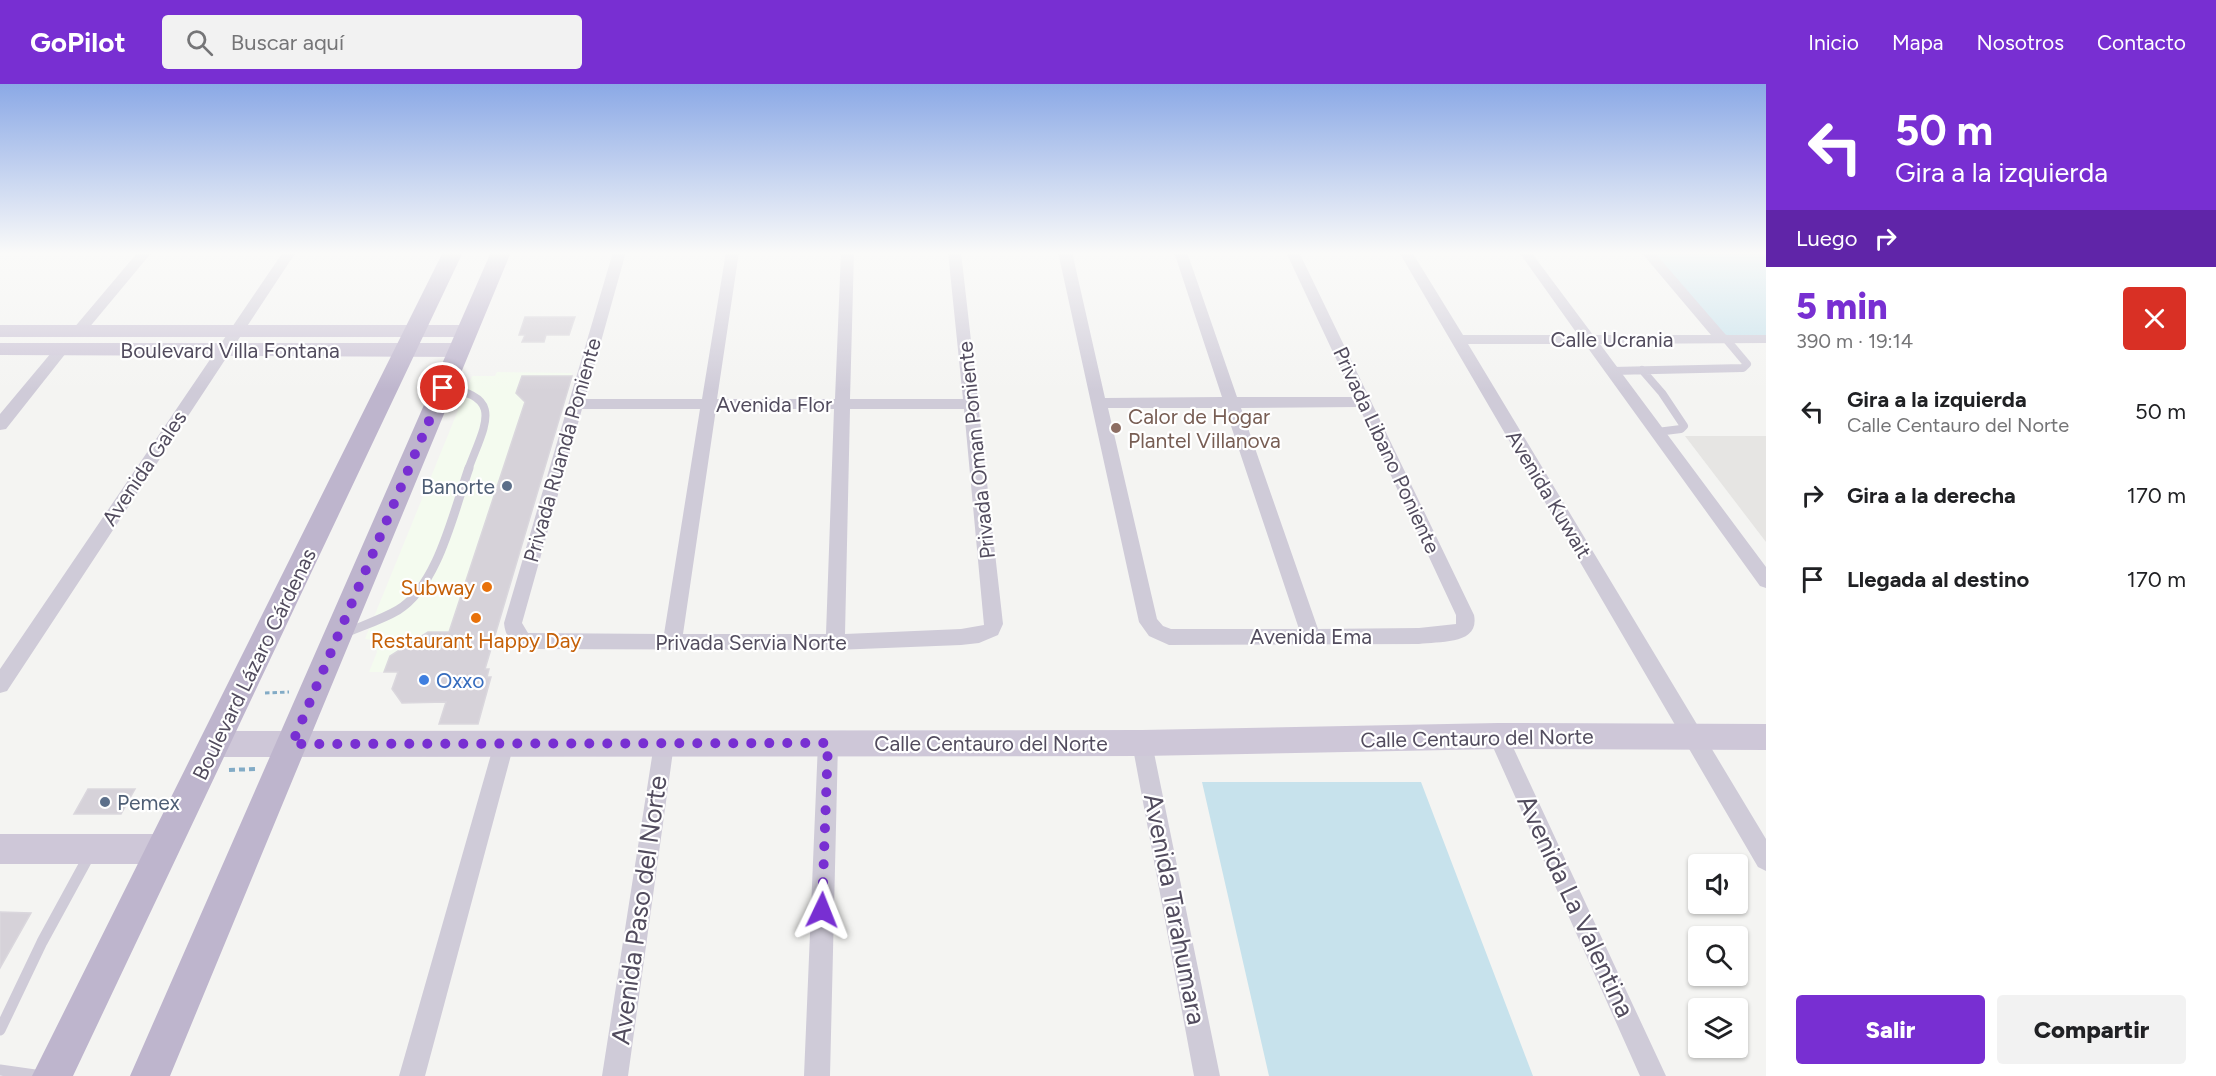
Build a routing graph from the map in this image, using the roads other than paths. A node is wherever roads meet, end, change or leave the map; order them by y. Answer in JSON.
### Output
{"nodes":[{"id":1,"x":106,"y":298,"type":"edge"},
{"id":2,"x":258,"y":298,"type":"edge"},
{"id":3,"x":431,"y":298,"type":"edge"},
{"id":4,"x":481,"y":298,"type":"edge"},
{"id":5,"x":606,"y":298,"type":"edge"},
{"id":6,"x":725,"y":298,"type":"edge"},
{"id":7,"x":846,"y":298,"type":"edge"},
{"id":8,"x":960,"y":298,"type":"edge"},
{"id":9,"x":1075,"y":298,"type":"edge"},
{"id":10,"x":1196,"y":298,"type":"edge"},
{"id":11,"x":1315,"y":298,"type":"edge"},
{"id":12,"x":1433,"y":298,"type":"edge"},
{"id":13,"x":1560,"y":298,"type":"edge"},
{"id":14,"x":1688,"y":298,"type":"edge"},
{"id":15,"x":0,"y":331,"type":"edge"},
{"id":16,"x":236,"y":331,"type":"junction"},
{"id":17,"x":78,"y":332,"type":"junction"},
{"id":18,"x":1590,"y":339,"type":"junction"},
{"id":19,"x":1724,"y":339,"type":"junction"},
{"id":20,"x":1766,"y":339,"type":"edge"},
{"id":21,"x":411,"y":340,"type":"junction"},
{"id":22,"x":463,"y":340,"type":"junction"},
{"id":23,"x":1457,"y":340,"type":"junction"},
{"id":24,"x":0,"y":349,"type":"edge"},
{"id":25,"x":61,"y":350,"type":"junction"},
{"id":26,"x":223,"y":350,"type":"junction"},
{"id":27,"x":1642,"y":370,"type":"junction"},
{"id":28,"x":1612,"y":371,"type":"junction"},
{"id":29,"x":443,"y":388,"type":"junction"},
{"id":30,"x":1231,"y":402,"type":"junction"},
{"id":31,"x":1365,"y":402,"type":"junction"},
{"id":32,"x":1099,"y":403,"type":"junction"},
{"id":33,"x":575,"y":404,"type":"junction"},
{"id":34,"x":709,"y":404,"type":"junction"},
{"id":35,"x":843,"y":404,"type":"junction"},
{"id":36,"x":972,"y":404,"type":"junction"},
{"id":37,"x":0,"y":425,"type":"edge"},
{"id":38,"x":1657,"y":432,"type":"junction"},
{"id":39,"x":1766,"y":581,"type":"edge"},
{"id":40,"x":993,"y":613,"type":"joint"},
{"id":41,"x":516,"y":615,"type":"joint"},
{"id":42,"x":1465,"y":615,"type":"joint"},
{"id":43,"x":338,"y":636,"type":"junction"},
{"id":44,"x":1311,"y":636,"type":"junction"},
{"id":45,"x":672,"y":642,"type":"junction"},
{"id":46,"x":835,"y":642,"type":"junction"},
{"id":47,"x":0,"y":685,"type":"edge"},
{"id":48,"x":1498,"y":736,"type":"junction"},
{"id":49,"x":1693,"y":736,"type":"junction"},
{"id":50,"x":1766,"y":737,"type":"edge"},
{"id":51,"x":1142,"y":742,"type":"junction"},
{"id":52,"x":828,"y":743,"type":"junction"},
{"id":53,"x":504,"y":744,"type":"junction"},
{"id":54,"x":664,"y":744,"type":"junction"},
{"id":55,"x":209,"y":757,"type":"junction"},
{"id":56,"x":286,"y":757,"type":"junction"},
{"id":57,"x":0,"y":849,"type":"edge"},
{"id":58,"x":93,"y":849,"type":"junction"},
{"id":59,"x":163,"y":849,"type":"junction"},
{"id":60,"x":1766,"y":860,"type":"edge"},
{"id":61,"x":0,"y":1030,"type":"edge"},
{"id":62,"x":0,"y":1070,"type":"edge"},
{"id":63,"x":42,"y":1076,"type":"edge"},
{"id":64,"x":52,"y":1076,"type":"edge"},
{"id":65,"x":150,"y":1076,"type":"edge"},
{"id":66,"x":412,"y":1076,"type":"edge"},
{"id":67,"x":615,"y":1076,"type":"edge"},
{"id":68,"x":817,"y":1076,"type":"edge"},
{"id":69,"x":1207,"y":1076,"type":"edge"},
{"id":70,"x":1653,"y":1076,"type":"edge"}],
"edges":[{"from":1,"to":17,"type":"street"},
{"from":2,"to":16,"type":"street","name":"Avenida Gales"},
{"from":3,"to":21,"type":"main road","name":"Boulevard Lázaro Cárdenas"},
{"from":4,"to":22,"type":"main road"},
{"from":5,"to":33,"type":"street","name":"Privada Ruanda Poniente"},
{"from":6,"to":34,"type":"street"},
{"from":7,"to":35,"type":"street"},
{"from":8,"to":36,"type":"street","name":"Privada Oman Poniente"},
{"from":9,"to":32,"type":"street"},
{"from":10,"to":30,"type":"street"},
{"from":11,"to":31,"type":"street","name":"Privada Libano Poniente"},
{"from":12,"to":23,"type":"street","name":"Avenida Kuwait"},
{"from":13,"to":18,"type":"street"},
{"from":14,"to":19,"type":"street"},
{"from":15,"to":17,"type":"street","name":"Boulevard Villa Fontana"},
{"from":16,"to":17,"type":"street","name":"Boulevard Villa Fontana"},
{"from":16,"to":21,"type":"street","name":"Boulevard Villa Fontana"},
{"from":16,"to":26,"type":"street","name":"Avenida Gales"},
{"from":18,"to":19,"type":"street","name":"Calle Ucrania"},
{"from":18,"to":23,"type":"street","name":"Calle Ucrania"},
{"from":18,"to":28,"type":"street"},
{"from":19,"to":20,"type":"street","name":"Calle Ucrania"},
{"from":19,"to":27,"type":"lane"},
{"from":21,"to":22,"type":"street","name":"Boulevard Villa Fontana"},
{"from":21,"to":26,"type":"street","name":"Boulevard Villa Fontana"},
{"from":21,"to":55,"type":"main road","name":"Boulevard Lázaro Cárdenas"},
{"from":22,"to":29,"type":"main road"},
{"from":23,"to":49,"type":"street","name":"Avenida Kuwait"},
{"from":24,"to":25,"type":"street","name":"Boulevard Villa Fontana"},
{"from":25,"to":26,"type":"street","name":"Boulevard Villa Fontana"},
{"from":25,"to":37,"type":"street"},
{"from":26,"to":47,"type":"street","name":"Avenida Gales"},
{"from":27,"to":28,"type":"lane"},
{"from":27,"to":38,"type":"lane"},
{"from":28,"to":38,"type":"street"},
{"from":29,"to":43,"type":"main road"},
{"from":29,"to":43,"type":"lane"},
{"from":30,"to":31,"type":"street"},
{"from":30,"to":32,"type":"street"},
{"from":30,"to":44,"type":"street"},
{"from":31,"to":42,"type":"street","name":"Privada Libano Poniente"},
{"from":32,"to":44,"type":"street","name":"Avenida Ema"},
{"from":33,"to":34,"type":"street","name":"Avenida Flor"},
{"from":33,"to":41,"type":"street","name":"Privada Ruanda Poniente"},
{"from":34,"to":35,"type":"street","name":"Avenida Flor"},
{"from":34,"to":45,"type":"street"},
{"from":35,"to":36,"type":"street","name":"Avenida Flor"},
{"from":35,"to":46,"type":"street"},
{"from":36,"to":40,"type":"street","name":"Privada Oman Poniente"},
{"from":38,"to":39,"type":"street"},
{"from":40,"to":46,"type":"street","name":"Privada Servia Norte"},
{"from":41,"to":45,"type":"street","name":"Privada Servia Norte"},
{"from":42,"to":44,"type":"street","name":"Avenida Ema"},
{"from":43,"to":56,"type":"main road"},
{"from":45,"to":46,"type":"street","name":"Privada Servia Norte"},
{"from":48,"to":49,"type":"street","name":"Calle Centauro del Norte"},
{"from":48,"to":51,"type":"street","name":"Calle Centauro del Norte"},
{"from":48,"to":70,"type":"street","name":"Avenida La Valentina"},
{"from":49,"to":50,"type":"street","name":"Calle Centauro del Norte"},
{"from":49,"to":60,"type":"street","name":"Avenida Kuwait"},
{"from":51,"to":52,"type":"street","name":"Calle Centauro del Norte"},
{"from":51,"to":69,"type":"street","name":"Avenida Tarahumara"},
{"from":52,"to":54,"type":"street","name":"Calle Centauro del Norte"},
{"from":52,"to":68,"type":"street"},
{"from":53,"to":54,"type":"street","name":"Calle Centauro del Norte"},
{"from":53,"to":56,"type":"street","name":"Calle Centauro del Norte"},
{"from":53,"to":66,"type":"street"},
{"from":54,"to":67,"type":"street","name":"Avenida Paso del Norte"},
{"from":55,"to":56,"type":"street","name":"Calle Centauro del Norte"},
{"from":55,"to":59,"type":"main road","name":"Boulevard Lázaro Cárdenas"},
{"from":56,"to":65,"type":"main road"},
{"from":57,"to":58,"type":"street"},
{"from":58,"to":59,"type":"street"},
{"from":58,"to":61,"type":"lane"},
{"from":59,"to":64,"type":"main road","name":"Boulevard Lázaro Cárdenas"},
{"from":62,"to":63,"type":"lane"}]}
